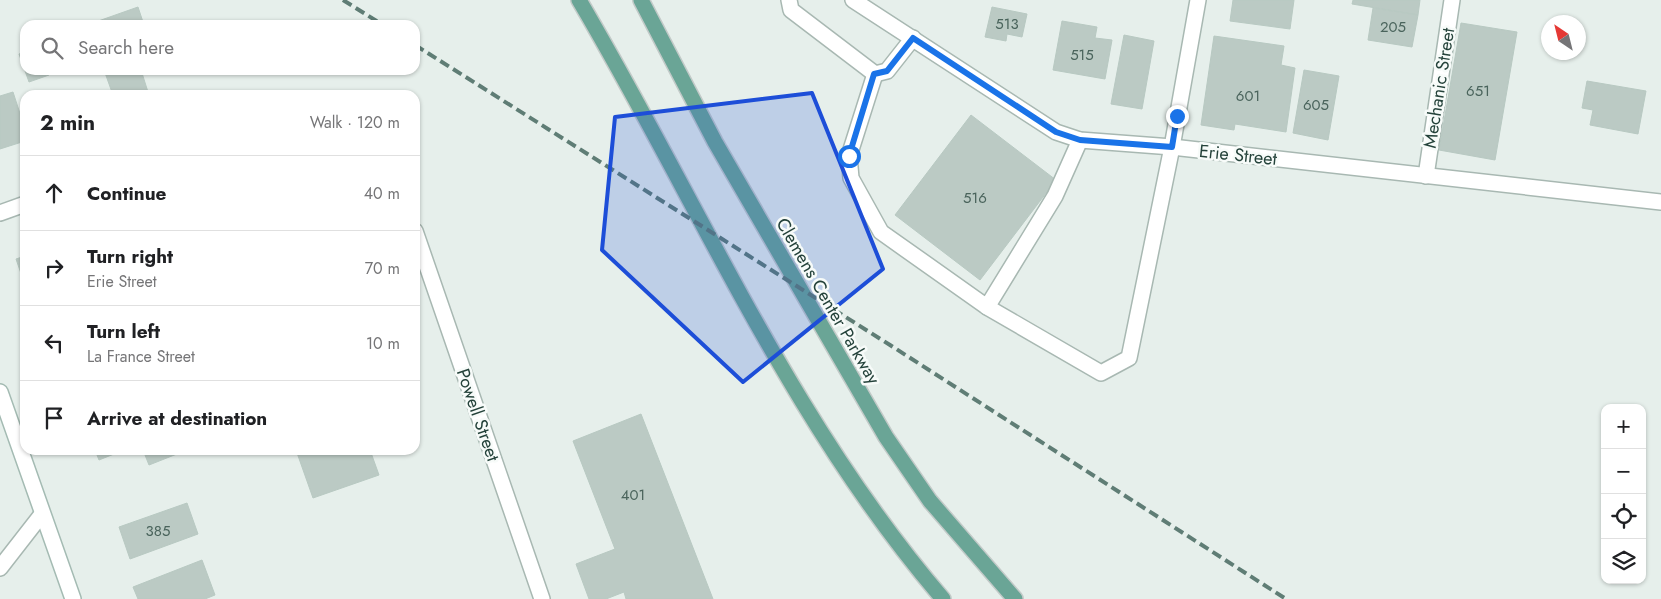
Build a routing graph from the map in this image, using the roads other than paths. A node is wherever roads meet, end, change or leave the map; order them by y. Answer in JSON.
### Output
{"nodes":[{"id":1,"x":579,"y":0,"type":"edge"},
{"id":2,"x":641,"y":0,"type":"edge"},
{"id":3,"x":789,"y":0,"type":"edge"},
{"id":4,"x":853,"y":0,"type":"edge"},
{"id":5,"x":1198,"y":0,"type":"edge"},
{"id":6,"x":1452,"y":0,"type":"edge"},
{"id":7,"x":913,"y":38,"type":"junction"},
{"id":8,"x":874,"y":74,"type":"junction"},
{"id":9,"x":1080,"y":140,"type":"junction"},
{"id":10,"x":1172,"y":147,"type":"junction"},
{"id":11,"x":1426,"y":176,"type":"junction"},
{"id":12,"x":1661,"y":202,"type":"edge"},
{"id":13,"x":20,"y":206,"type":"edge"},
{"id":14,"x":0,"y":213,"type":"edge"},
{"id":15,"x":420,"y":245,"type":"edge"},
{"id":16,"x":987,"y":308,"type":"junction"},
{"id":17,"x":0,"y":392,"type":"edge"},
{"id":18,"x":20,"y":450,"type":"edge"},
{"id":19,"x":22,"y":455,"type":"edge"},
{"id":20,"x":42,"y":514,"type":"junction"},
{"id":21,"x":0,"y":568,"type":"edge"},
{"id":22,"x":72,"y":599,"type":"edge"},
{"id":23,"x":542,"y":599,"type":"edge"},
{"id":24,"x":943,"y":599,"type":"edge"},
{"id":25,"x":1015,"y":599,"type":"edge"}],
"edges":[{"from":1,"to":24,"type":"main road"},
{"from":2,"to":25,"type":"main road","name":"Clemens Center Parkway"},
{"from":3,"to":8,"type":"street"},
{"from":4,"to":7,"type":"street","name":"Erie Street"},
{"from":5,"to":10,"type":"street"},
{"from":6,"to":11,"type":"street","name":"Mechanic Street"},
{"from":7,"to":8,"type":"street"},
{"from":7,"to":9,"type":"street","name":"Erie Street"},
{"from":8,"to":16,"type":"street"},
{"from":9,"to":10,"type":"street","name":"Erie Street"},
{"from":9,"to":16,"type":"street"},
{"from":10,"to":11,"type":"street","name":"Erie Street"},
{"from":10,"to":16,"type":"street"},
{"from":11,"to":12,"type":"street","name":"Erie Street"},
{"from":13,"to":14,"type":"street"},
{"from":15,"to":23,"type":"street","name":"Powell Street"},
{"from":17,"to":18,"type":"street"},
{"from":19,"to":20,"type":"street"},
{"from":20,"to":21,"type":"street"},
{"from":20,"to":22,"type":"street"}]}
